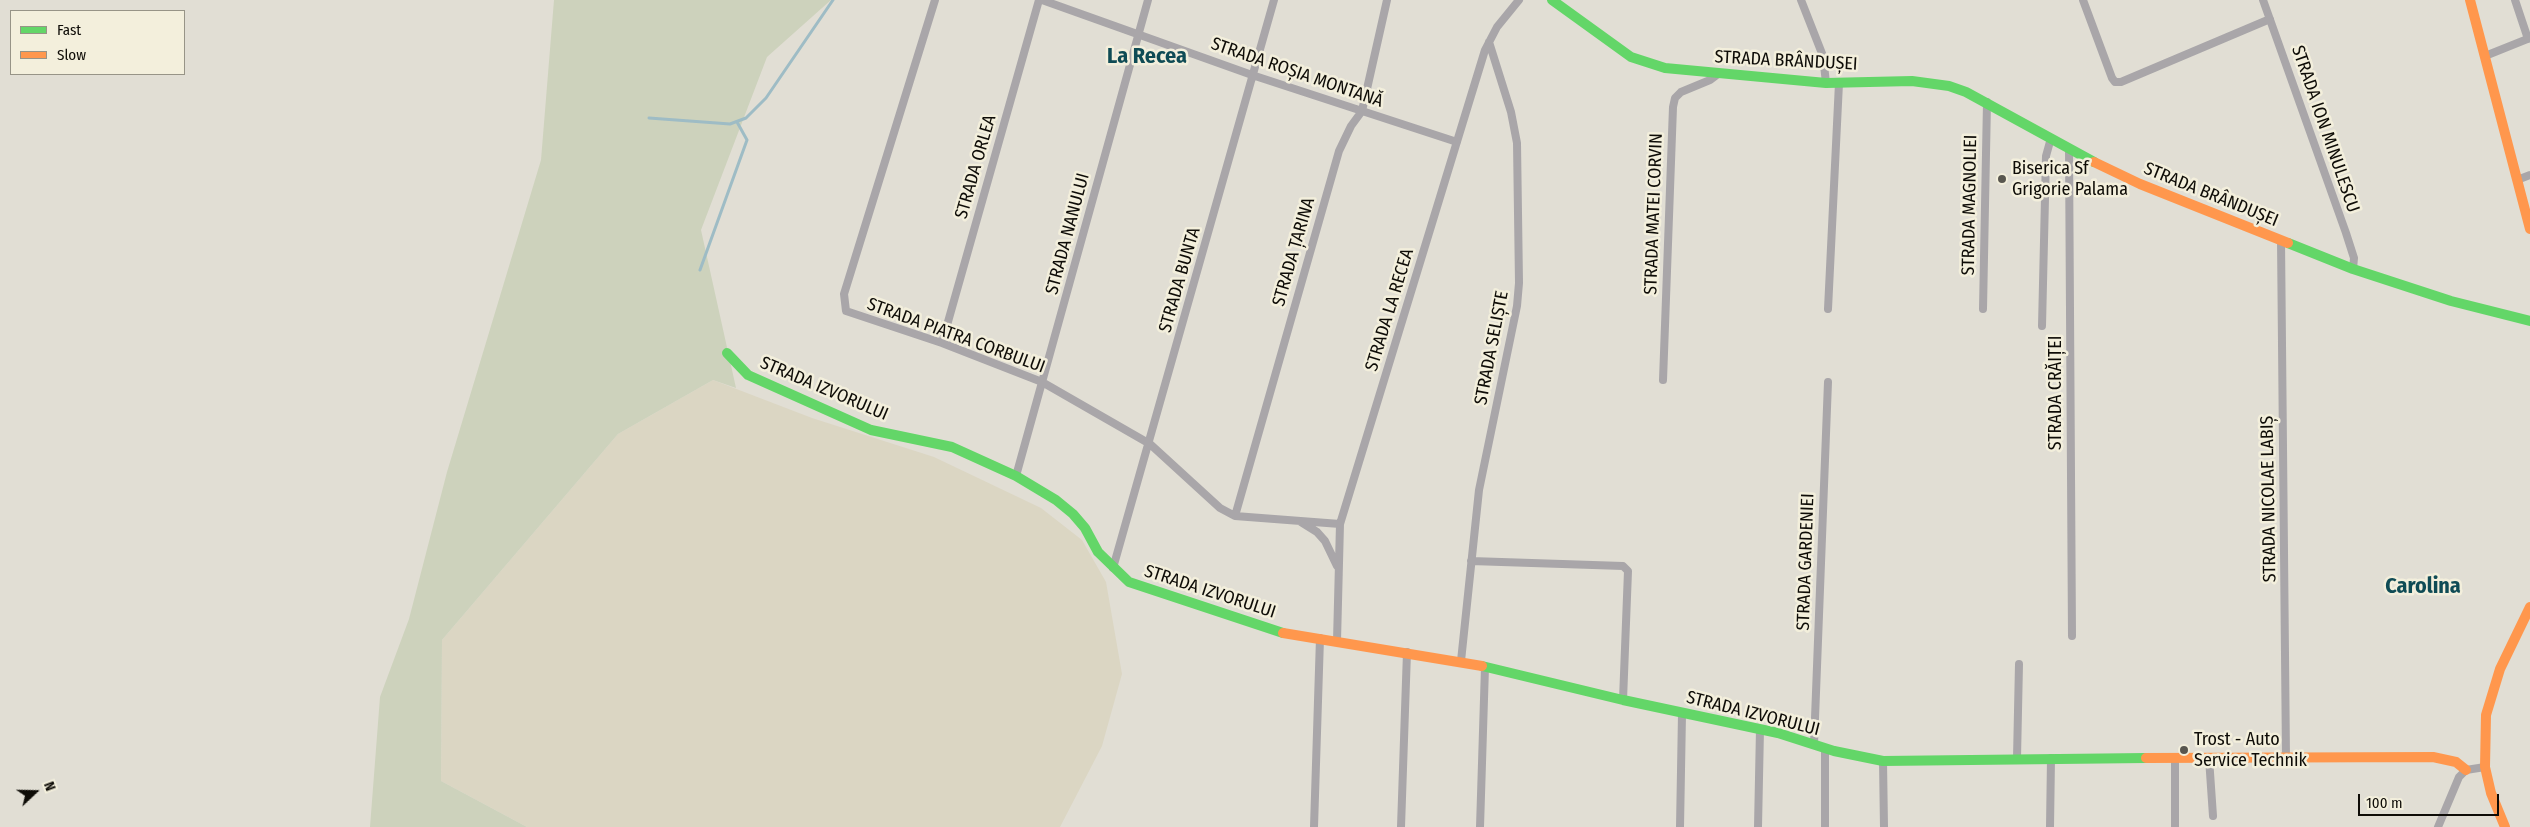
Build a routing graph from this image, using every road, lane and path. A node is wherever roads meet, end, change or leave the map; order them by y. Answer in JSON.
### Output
{"nodes":[{"id":1,"x":935,"y":0,"type":"edge"},
{"id":2,"x":1041,"y":0,"type":"edge"},
{"id":3,"x":1148,"y":0,"type":"edge"},
{"id":4,"x":1274,"y":0,"type":"edge"},
{"id":5,"x":1387,"y":0,"type":"edge"},
{"id":6,"x":1519,"y":0,"type":"edge"},
{"id":7,"x":1552,"y":0,"type":"edge"},
{"id":8,"x":1801,"y":0,"type":"edge"},
{"id":9,"x":2084,"y":0,"type":"edge"},
{"id":10,"x":2263,"y":0,"type":"edge"},
{"id":11,"x":2470,"y":0,"type":"edge"},
{"id":12,"x":2515,"y":0,"type":"edge"},
{"id":13,"x":2270,"y":19,"type":"junction"},
{"id":14,"x":1139,"y":34,"type":"junction"},
{"id":15,"x":2529,"y":38,"type":"edge"},
{"id":16,"x":1489,"y":42,"type":"junction"},
{"id":17,"x":2485,"y":56,"type":"junction"},
{"id":18,"x":1718,"y":74,"type":"junction"},
{"id":19,"x":1252,"y":75,"type":"junction"},
{"id":20,"x":1826,"y":83,"type":"junction"},
{"id":21,"x":1839,"y":83,"type":"junction"},
{"id":22,"x":1987,"y":102,"type":"junction"},
{"id":23,"x":1362,"y":110,"type":"junction"},
{"id":24,"x":2051,"y":138,"type":"junction"},
{"id":25,"x":1457,"y":142,"type":"junction"},
{"id":26,"x":2069,"y":149,"type":"junction"},
{"id":27,"x":2530,"y":175,"type":"edge"},
{"id":28,"x":2517,"y":180,"type":"junction"},
{"id":29,"x":2530,"y":229,"type":"edge"},
{"id":30,"x":2281,"y":240,"type":"junction"},
{"id":31,"x":2353,"y":269,"type":"junction"},
{"id":32,"x":1828,"y":309,"type":"dead end"},
{"id":33,"x":1983,"y":309,"type":"dead end"},
{"id":34,"x":2530,"y":321,"type":"edge"},
{"id":35,"x":2042,"y":326,"type":"dead end"},
{"id":36,"x":942,"y":343,"type":"junction"},
{"id":37,"x":727,"y":353,"type":"dead end"},
{"id":38,"x":1664,"y":380,"type":"dead end"},
{"id":39,"x":1042,"y":382,"type":"junction"},
{"id":40,"x":1828,"y":382,"type":"dead end"},
{"id":41,"x":1150,"y":444,"type":"junction"},
{"id":42,"x":1016,"y":476,"type":"junction"},
{"id":43,"x":1235,"y":516,"type":"junction"},
{"id":44,"x":1300,"y":521,"type":"junction"},
{"id":45,"x":1340,"y":524,"type":"junction"},
{"id":46,"x":1471,"y":560,"type":"junction"},
{"id":47,"x":1113,"y":568,"type":"junction"},
{"id":48,"x":1339,"y":571,"type":"junction"},
{"id":49,"x":2530,"y":607,"type":"edge"},
{"id":50,"x":2072,"y":636,"type":"dead end"},
{"id":51,"x":1320,"y":638,"type":"junction"},
{"id":52,"x":1337,"y":641,"type":"junction"},
{"id":53,"x":1407,"y":652,"type":"junction"},
{"id":54,"x":1461,"y":661,"type":"junction"},
{"id":55,"x":2019,"y":664,"type":"dead end"},
{"id":56,"x":1485,"y":667,"type":"junction"},
{"id":57,"x":1622,"y":700,"type":"junction"},
{"id":58,"x":1682,"y":714,"type":"junction"},
{"id":59,"x":1760,"y":729,"type":"junction"},
{"id":60,"x":1814,"y":744,"type":"junction"},
{"id":61,"x":1825,"y":748,"type":"junction"},
{"id":62,"x":2017,"y":758,"type":"junction"},
{"id":63,"x":2051,"y":758,"type":"junction"},
{"id":64,"x":2175,"y":758,"type":"junction"},
{"id":65,"x":2209,"y":758,"type":"junction"},
{"id":66,"x":2286,"y":758,"type":"junction"},
{"id":67,"x":1883,"y":761,"type":"junction"},
{"id":68,"x":2484,"y":767,"type":"junction"},
{"id":69,"x":2466,"y":770,"type":"junction"},
{"id":70,"x":2213,"y":816,"type":"dead end"},
{"id":71,"x":1314,"y":827,"type":"edge"},
{"id":72,"x":1401,"y":827,"type":"edge"},
{"id":73,"x":1480,"y":827,"type":"edge"},
{"id":74,"x":1680,"y":827,"type":"edge"},
{"id":75,"x":1758,"y":827,"type":"edge"},
{"id":76,"x":1824,"y":827,"type":"edge"},
{"id":77,"x":1884,"y":827,"type":"edge"},
{"id":78,"x":2050,"y":827,"type":"edge"},
{"id":79,"x":2175,"y":827,"type":"edge"},
{"id":80,"x":2438,"y":827,"type":"edge"},
{"id":81,"x":2505,"y":827,"type":"edge"}],
"edges":[{"from":1,"to":36,"type":"street","name":"STRADA PIATRA CORBULUI"},
{"from":2,"to":14,"type":"street","name":"STRADA ROȘIA MONTANĂ"},
{"from":2,"to":36,"type":"street","name":"STRADA ORLEA"},
{"from":3,"to":14,"type":"street","name":"STRADA NANULUI"},
{"from":4,"to":19,"type":"street","name":"STRADA BUNTA"},
{"from":5,"to":23,"type":"street","name":"STRADA ȚARINA"},
{"from":6,"to":16,"type":"street","name":"STRADA LA RECEA"},
{"from":7,"to":18,"type":"street","name":"STRADA BRÂNDUȘEI"},
{"from":8,"to":20,"type":"street"},
{"from":9,"to":13,"type":"street"},
{"from":10,"to":13,"type":"street","name":"STRADA ION MINULESCU"},
{"from":11,"to":17,"type":"street"},
{"from":12,"to":15,"type":"street"},
{"from":13,"to":31,"type":"street","name":"STRADA ION MINULESCU"},
{"from":14,"to":19,"type":"street","name":"STRADA ROȘIA MONTANĂ"},
{"from":14,"to":39,"type":"street","name":"STRADA NANULUI"},
{"from":15,"to":17,"type":"street"},
{"from":16,"to":25,"type":"street","name":"STRADA LA RECEA"},
{"from":16,"to":46,"type":"street","name":"STRADA SELIȘTE"},
{"from":17,"to":28,"type":"street"},
{"from":18,"to":20,"type":"street","name":"STRADA BRÂNDUȘEI"},
{"from":18,"to":38,"type":"street","name":"STRADA MATEI CORVIN"},
{"from":19,"to":23,"type":"street","name":"STRADA ROȘIA MONTANĂ"},
{"from":19,"to":41,"type":"street","name":"STRADA BUNTA"},
{"from":20,"to":21,"type":"street","name":"STRADA BRÂNDUȘEI"},
{"from":21,"to":22,"type":"street","name":"STRADA BRÂNDUȘEI"},
{"from":21,"to":32,"type":"street"},
{"from":22,"to":24,"type":"street","name":"STRADA BRÂNDUȘEI"},
{"from":22,"to":33,"type":"street","name":"STRADA MAGNOLIEI"},
{"from":23,"to":25,"type":"street","name":"STRADA ROȘIA MONTANĂ"},
{"from":23,"to":43,"type":"street","name":"STRADA ȚARINA"},
{"from":24,"to":26,"type":"street","name":"STRADA BRÂNDUȘEI"},
{"from":24,"to":35,"type":"street"},
{"from":25,"to":45,"type":"street","name":"STRADA LA RECEA"},
{"from":26,"to":30,"type":"street","name":"STRADA BRÂNDUȘEI"},
{"from":26,"to":50,"type":"street","name":"STRADA CRĂIȚEI"},
{"from":27,"to":28,"type":"street"},
{"from":28,"to":29,"type":"street"},
{"from":30,"to":31,"type":"street","name":"STRADA BRÂNDUȘEI"},
{"from":30,"to":66,"type":"street","name":"STRADA NICOLAE LABIȘ"},
{"from":31,"to":34,"type":"street","name":"STRADA BRÂNDUȘEI"},
{"from":36,"to":39,"type":"street","name":"STRADA PIATRA CORBULUI"},
{"from":37,"to":42,"type":"street","name":"STRADA IZVORULUI"},
{"from":39,"to":41,"type":"street","name":"STRADA PIATRA CORBULUI"},
{"from":39,"to":42,"type":"street","name":"STRADA NANULUI"},
{"from":40,"to":60,"type":"street","name":"STRADA GARDENIEI"},
{"from":41,"to":43,"type":"street","name":"STRADA PIATRA CORBULUI"},
{"from":41,"to":47,"type":"street","name":"STRADA BUNTA"},
{"from":42,"to":47,"type":"street","name":"STRADA IZVORULUI"},
{"from":43,"to":44,"type":"street","name":"STRADA PIATRA CORBULUI"},
{"from":44,"to":45,"type":"street","name":"STRADA PIATRA CORBULUI"},
{"from":44,"to":48,"type":"street"},
{"from":45,"to":48,"type":"street","name":"STRADA LA RECEA"},
{"from":46,"to":54,"type":"street","name":"STRADA SELIȘTE"},
{"from":46,"to":57,"type":"street"},
{"from":47,"to":51,"type":"street","name":"STRADA IZVORULUI"},
{"from":48,"to":52,"type":"street","name":"STRADA LA RECEA"},
{"from":49,"to":68,"type":"street"},
{"from":51,"to":52,"type":"street","name":"STRADA IZVORULUI"},
{"from":51,"to":71,"type":"street"},
{"from":52,"to":53,"type":"street","name":"STRADA IZVORULUI"},
{"from":53,"to":54,"type":"street","name":"STRADA IZVORULUI"},
{"from":53,"to":72,"type":"street"},
{"from":54,"to":56,"type":"street","name":"STRADA IZVORULUI"},
{"from":55,"to":62,"type":"street"},
{"from":56,"to":57,"type":"street","name":"STRADA IZVORULUI"},
{"from":56,"to":73,"type":"street"},
{"from":57,"to":58,"type":"street","name":"STRADA IZVORULUI"},
{"from":58,"to":59,"type":"street","name":"STRADA IZVORULUI"},
{"from":58,"to":74,"type":"street"},
{"from":59,"to":60,"type":"street","name":"STRADA IZVORULUI"},
{"from":59,"to":75,"type":"street"},
{"from":60,"to":61,"type":"street","name":"STRADA IZVORULUI"},
{"from":61,"to":67,"type":"street","name":"STRADA IZVORULUI"},
{"from":61,"to":76,"type":"street"},
{"from":62,"to":63,"type":"street","name":"STRADA IZVORULUI"},
{"from":62,"to":67,"type":"street","name":"STRADA IZVORULUI"},
{"from":63,"to":64,"type":"street","name":"STRADA IZVORULUI"},
{"from":63,"to":78,"type":"street"},
{"from":64,"to":65,"type":"street","name":"STRADA IZVORULUI"},
{"from":64,"to":79,"type":"street"},
{"from":65,"to":66,"type":"street","name":"STRADA IZVORULUI"},
{"from":65,"to":70,"type":"street"},
{"from":66,"to":69,"type":"street","name":"STRADA IZVORULUI"},
{"from":67,"to":77,"type":"street"},
{"from":68,"to":69,"type":"street"},
{"from":68,"to":81,"type":"street"},
{"from":69,"to":80,"type":"street"}]}
